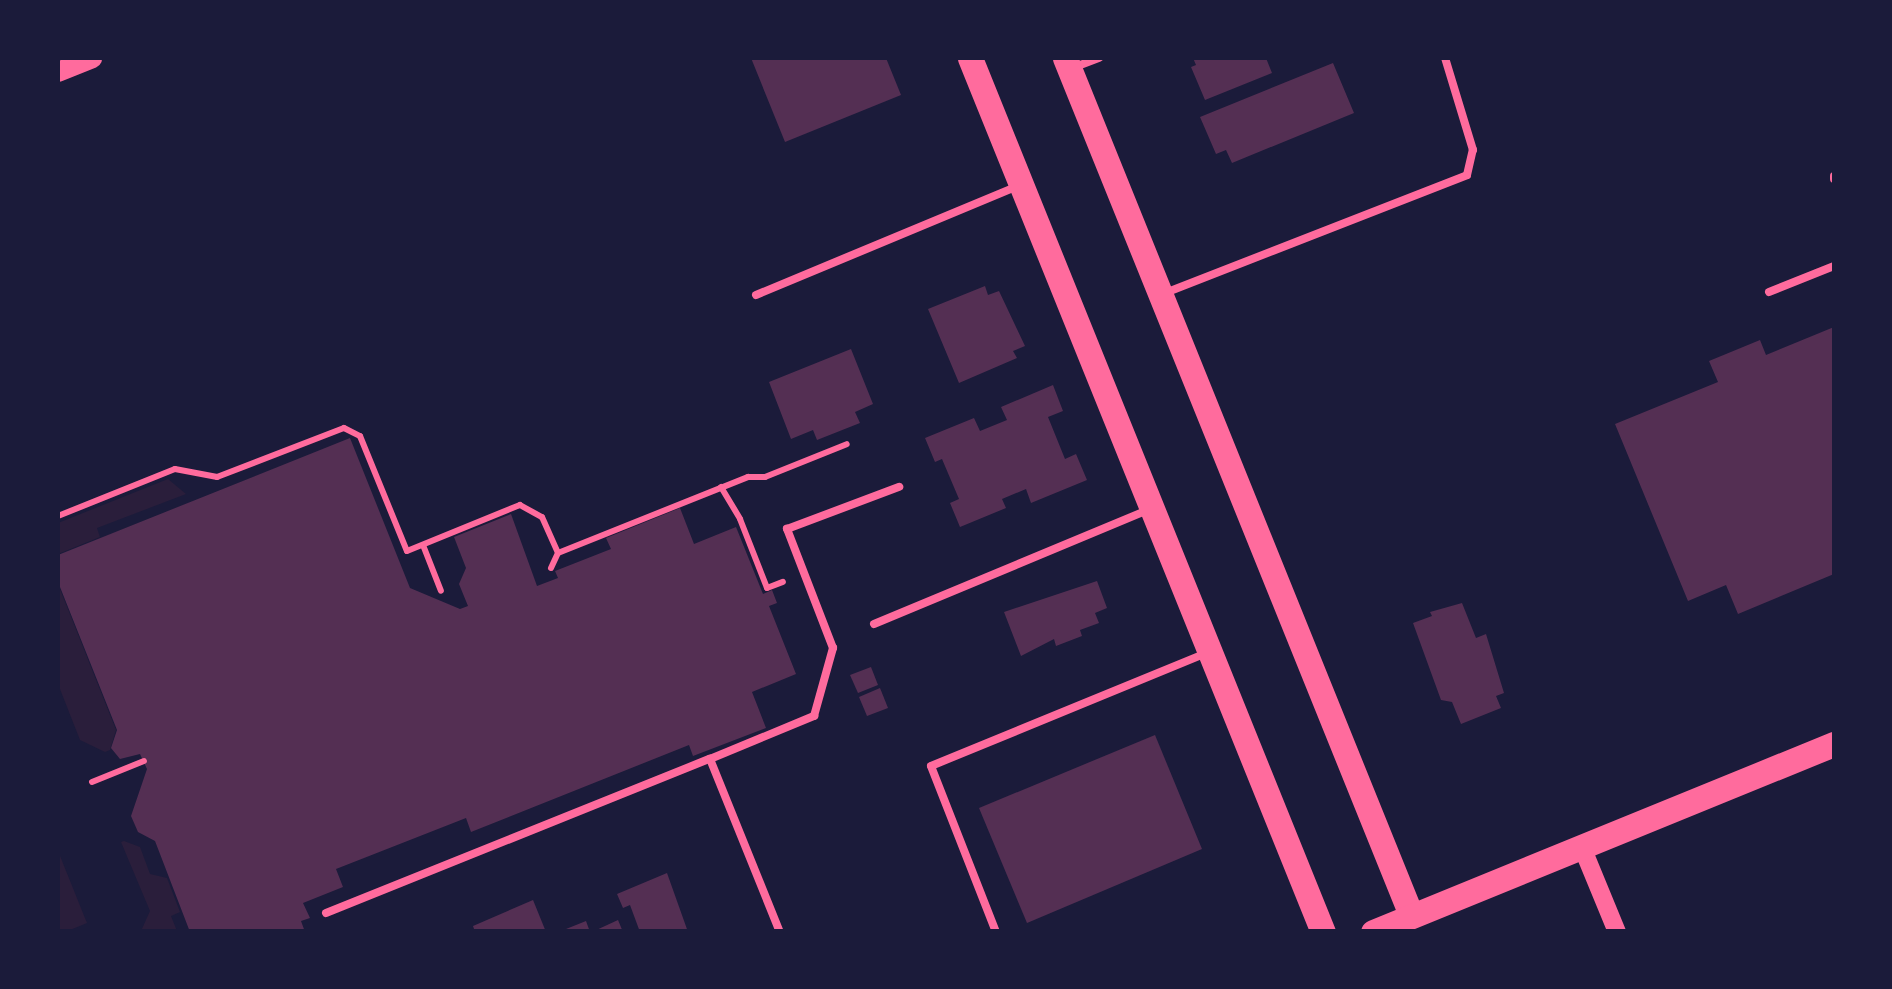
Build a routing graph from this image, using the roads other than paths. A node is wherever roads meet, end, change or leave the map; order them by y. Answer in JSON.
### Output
{"nodes":[{"id":1,"x":92,"y":58,"type":"edge"},
{"id":2,"x":970,"y":58,"type":"edge"},
{"id":3,"x":1099,"y":58,"type":"edge"},
{"id":4,"x":1445,"y":58,"type":"edge"},
{"id":5,"x":1068,"y":63,"type":"edge"},
{"id":6,"x":58,"y":72,"type":"edge"},
{"id":7,"x":1022,"y":184,"type":"junction"},
{"id":8,"x":1834,"y":266,"type":"edge"},
{"id":9,"x":1769,"y":292,"type":"dead end"},
{"id":10,"x":756,"y":294,"type":"dead end"},
{"id":11,"x":1161,"y":295,"type":"junction"},
{"id":12,"x":899,"y":487,"type":"dead end"},
{"id":13,"x":1152,"y":509,"type":"junction"},
{"id":14,"x":874,"y":624,"type":"dead end"},
{"id":15,"x":1210,"y":652,"type":"junction"},
{"id":16,"x":1834,"y":744,"type":"edge"},
{"id":17,"x":710,"y":759,"type":"junction"},
{"id":18,"x":1582,"y":847,"type":"junction"},
{"id":19,"x":326,"y":913,"type":"dead end"},
{"id":20,"x":1411,"y":915,"type":"junction"},
{"id":21,"x":780,"y":932,"type":"edge"},
{"id":22,"x":996,"y":932,"type":"edge"},
{"id":23,"x":1322,"y":932,"type":"edge"},
{"id":24,"x":1373,"y":932,"type":"edge"},
{"id":25,"x":1617,"y":932,"type":"edge"}],
"edges":[{"from":1,"to":6,"type":"main road"},
{"from":2,"to":7,"type":"main road"},
{"from":3,"to":5,"type":"lane"},
{"from":4,"to":11,"type":"lane"},
{"from":5,"to":11,"type":"main road"},
{"from":7,"to":10,"type":"lane"},
{"from":7,"to":13,"type":"main road"},
{"from":8,"to":9,"type":"lane"},
{"from":11,"to":20,"type":"main road"},
{"from":12,"to":17,"type":"lane"},
{"from":13,"to":14,"type":"lane"},
{"from":13,"to":15,"type":"main road"},
{"from":15,"to":22,"type":"lane"},
{"from":15,"to":23,"type":"main road"},
{"from":16,"to":18,"type":"main road"},
{"from":17,"to":19,"type":"lane"},
{"from":17,"to":21,"type":"lane"},
{"from":18,"to":20,"type":"main road"},
{"from":18,"to":25,"type":"street"},
{"from":20,"to":24,"type":"main road"}]}
